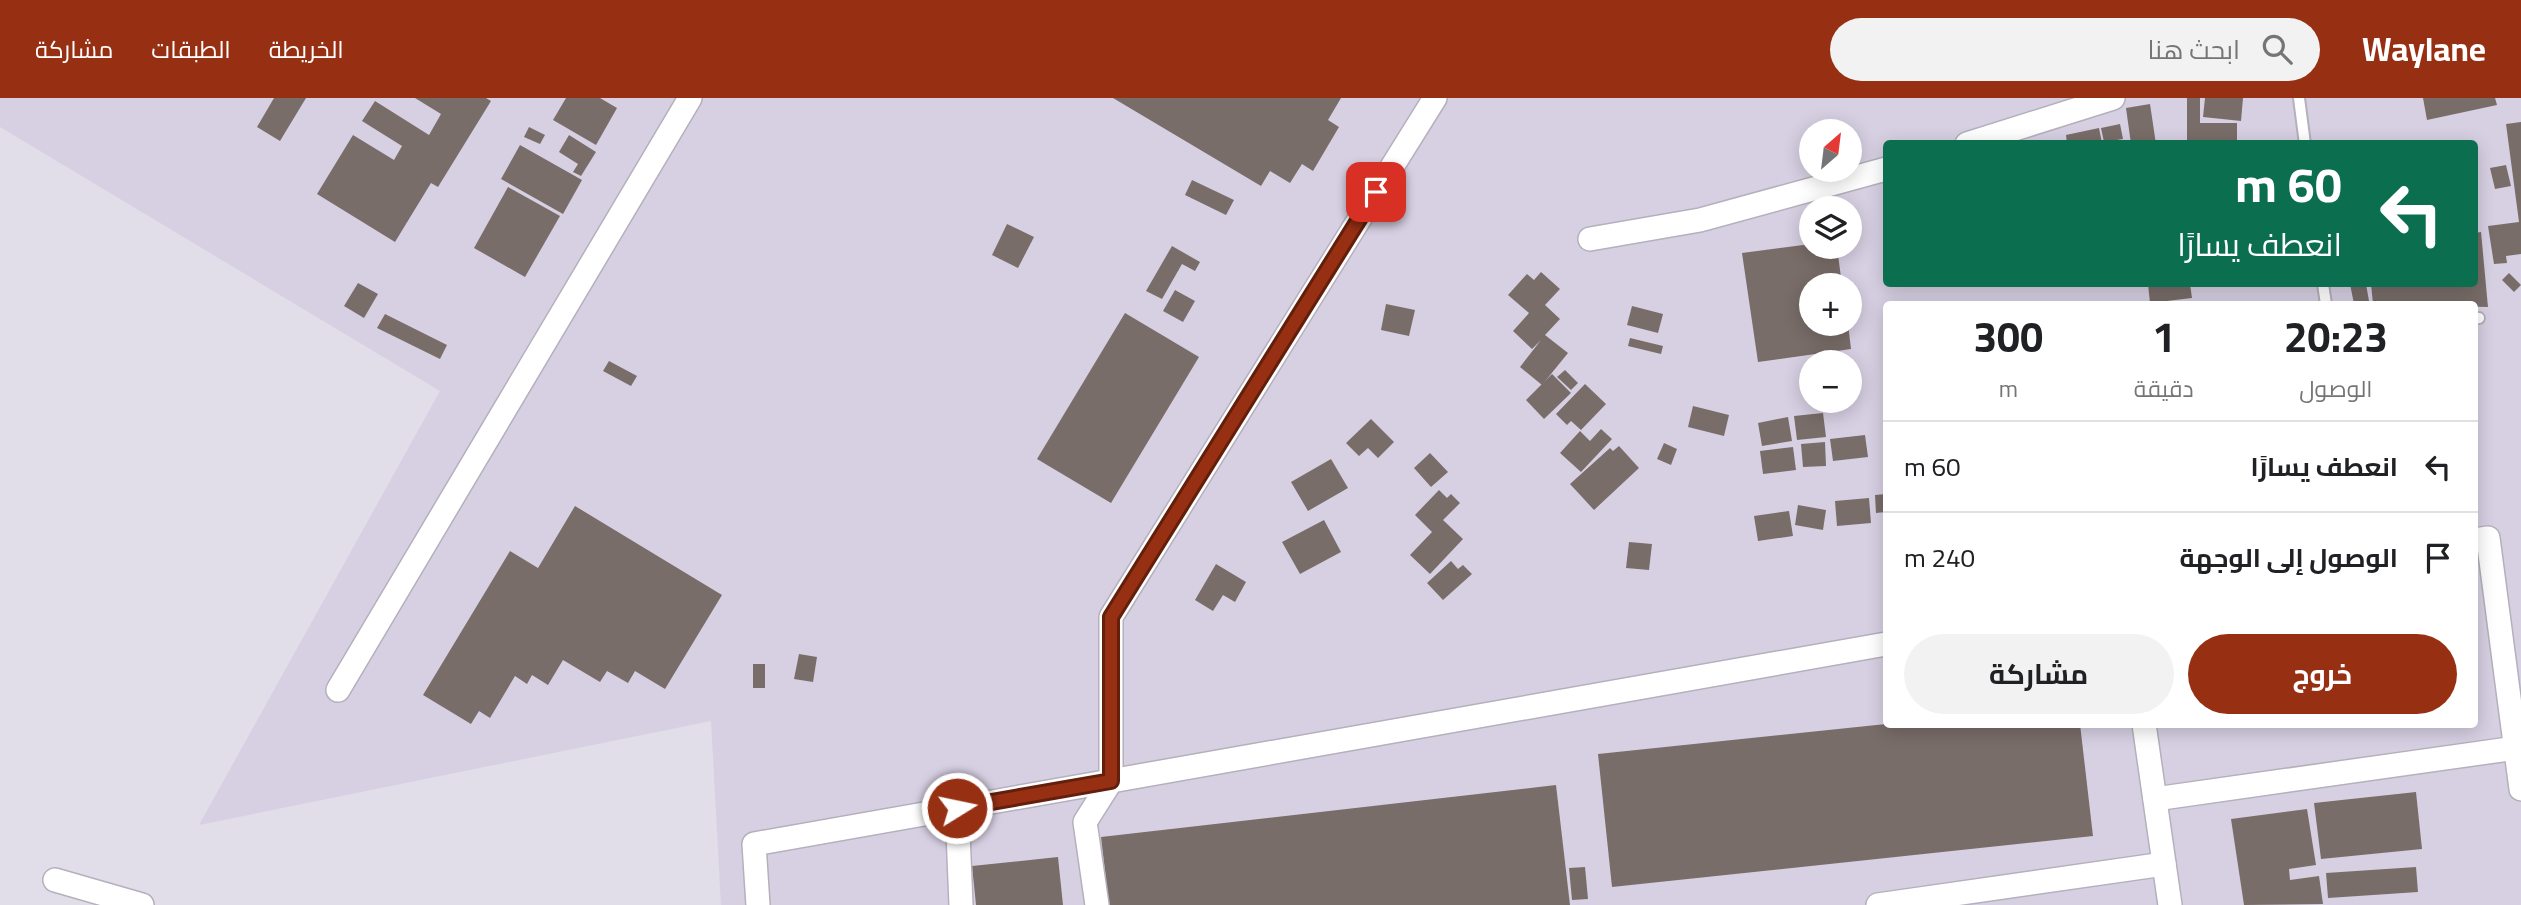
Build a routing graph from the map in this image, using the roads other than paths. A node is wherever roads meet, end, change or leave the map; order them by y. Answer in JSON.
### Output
{"nodes":[{"id":1,"x":690,"y":98,"type":"edge"},
{"id":2,"x":1434,"y":98,"type":"edge"},
{"id":3,"x":2113,"y":98,"type":"edge"},
{"id":4,"x":2299,"y":98,"type":"edge"},
{"id":5,"x":1980,"y":140,"type":"edge"},
{"id":6,"x":2304,"y":140,"type":"edge"},
{"id":7,"x":1883,"y":170,"type":"edge"},
{"id":8,"x":1590,"y":239,"type":"dead end"},
{"id":9,"x":2478,"y":539,"type":"edge"},
{"id":10,"x":1883,"y":645,"type":"edge"},
{"id":11,"x":338,"y":690,"type":"dead end"},
{"id":12,"x":2145,"y":728,"type":"edge"},
{"id":13,"x":2516,"y":748,"type":"junction"},
{"id":14,"x":1111,"y":781,"type":"junction"},
{"id":15,"x":2521,"y":789,"type":"edge"},
{"id":16,"x":2155,"y":799,"type":"junction"},
{"id":17,"x":957,"y":808,"type":"junction"},
{"id":18,"x":2164,"y":864,"type":"junction"},
{"id":19,"x":55,"y":880,"type":"dead end"},
{"id":20,"x":142,"y":905,"type":"edge"},
{"id":21,"x":758,"y":905,"type":"edge"},
{"id":22,"x":961,"y":905,"type":"edge"},
{"id":23,"x":1097,"y":905,"type":"edge"},
{"id":24,"x":1878,"y":905,"type":"edge"},
{"id":25,"x":2171,"y":905,"type":"edge"}],
"edges":[{"from":1,"to":11,"type":"street"},
{"from":2,"to":14,"type":"street"},
{"from":3,"to":5,"type":"street"},
{"from":4,"to":6,"type":"lane"},
{"from":7,"to":8,"type":"street"},
{"from":9,"to":13,"type":"street"},
{"from":10,"to":14,"type":"street"},
{"from":12,"to":16,"type":"street"},
{"from":13,"to":15,"type":"street"},
{"from":13,"to":16,"type":"street"},
{"from":14,"to":17,"type":"street"},
{"from":14,"to":23,"type":"street"},
{"from":16,"to":18,"type":"street"},
{"from":17,"to":21,"type":"street"},
{"from":17,"to":22,"type":"street"},
{"from":18,"to":24,"type":"street"},
{"from":18,"to":25,"type":"street"},
{"from":19,"to":20,"type":"street"}]}
